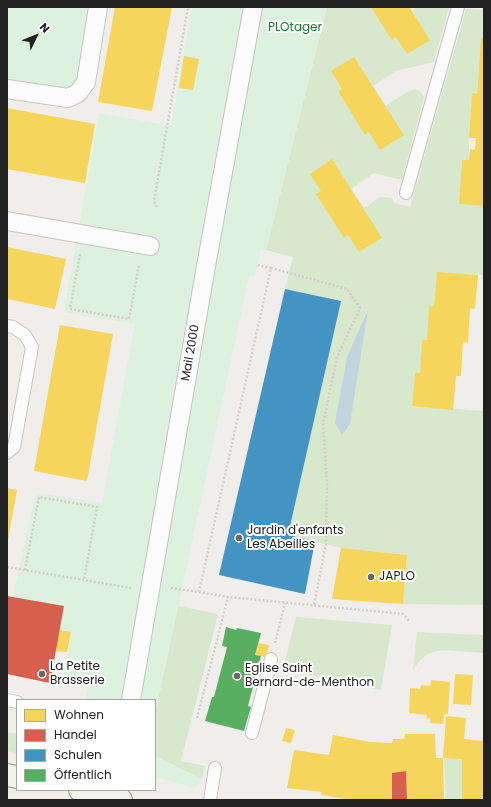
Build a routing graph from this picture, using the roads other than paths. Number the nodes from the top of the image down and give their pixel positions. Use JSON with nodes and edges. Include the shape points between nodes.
{"nodes":[{"id":1,"x":98,"y":7,"type":"edge"},
{"id":2,"x":253,"y":7,"type":"edge"},
{"id":3,"x":458,"y":7,"type":"edge"},
{"id":4,"x":7,"y":89,"type":"edge"},
{"id":5,"x":406,"y":193,"type":"dead end"},
{"id":6,"x":7,"y":221,"type":"edge"},
{"id":7,"x":146,"y":245,"type":"road end"},
{"id":8,"x":7,"y":326,"type":"edge"},
{"id":9,"x":7,"y":453,"type":"edge"},
{"id":10,"x":271,"y":659,"type":"road end"},
{"id":11,"x":132,"y":699,"type":"edge"},
{"id":12,"x":252,"y":733,"type":"dead end"},
{"id":13,"x":215,"y":768,"type":"dead end"},
{"id":14,"x":84,"y":791,"type":"edge"},
{"id":15,"x":121,"y":800,"type":"edge"},
{"id":16,"x":210,"y":800,"type":"edge"}],
"edges":[{"from":1,"to":4,"type":"street","via":[[86,82],[78,93],[68,98]]},
{"from":2,"to":11,"type":"street","name":"Mail 2000","via":[[213,224]]},
{"from":3,"to":5,"type":"lane"},
{"from":6,"to":7,"type":"street"},
{"from":8,"to":9,"type":"lane","via":[[25,335],[32,347],[14,447]]},
{"from":10,"to":12,"type":"lane"},
{"from":13,"to":16,"type":"lane"},
{"from":14,"to":15,"type":"main road"}]}
